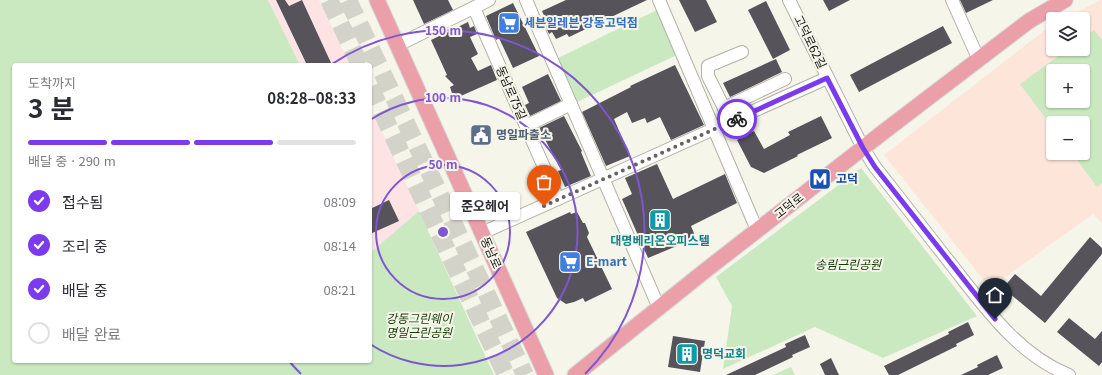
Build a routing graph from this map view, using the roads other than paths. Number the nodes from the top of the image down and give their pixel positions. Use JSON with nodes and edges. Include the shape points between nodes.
{"nodes":[{"id":1,"x":377,"y":0,"type":"edge"},
{"id":2,"x":489,"y":0,"type":"edge"},
{"id":3,"x":526,"y":0,"type":"edge"},
{"id":4,"x":659,"y":0,"type":"edge"},
{"id":5,"x":789,"y":0,"type":"edge"},
{"id":6,"x":952,"y":0,"type":"edge"},
{"id":7,"x":1065,"y":0,"type":"edge"},
{"id":8,"x":474,"y":8,"type":"junction"},
{"id":9,"x":398,"y":45,"type":"junction"},
{"id":10,"x":742,"y":52,"type":"dead end"},
{"id":11,"x":979,"y":60,"type":"junction"},
{"id":12,"x":827,"y":78,"type":"junction"},
{"id":13,"x":785,"y":79,"type":"dead end"},
{"id":14,"x":571,"y":104,"type":"junction"},
{"id":15,"x":724,"y":108,"type":"junction"},
{"id":16,"x":729,"y":122,"type":"junction"},
{"id":17,"x":526,"y":126,"type":"junction"},
{"id":18,"x":714,"y":129,"type":"junction"},
{"id":19,"x":863,"y":148,"type":"junction"},
{"id":20,"x":603,"y":179,"type":"junction"},
{"id":21,"x":558,"y":199,"type":"junction"},
{"id":22,"x":757,"y":230,"type":"junction"},
{"id":23,"x":482,"y":233,"type":"junction"},
{"id":24,"x":659,"y":308,"type":"junction"},
{"id":25,"x":546,"y":375,"type":"edge"},
{"id":26,"x":575,"y":375,"type":"edge"},
{"id":27,"x":1069,"y":375,"type":"edge"}],
"edges":[{"from":1,"to":9,"type":"main road","name":"동남로"},
{"from":2,"to":8,"type":"street"},
{"from":3,"to":14,"type":"street"},
{"from":4,"to":18,"type":"street"},
{"from":5,"to":12,"type":"street","name":"고덕로62길"},
{"from":6,"to":11,"type":"street"},
{"from":7,"to":11,"type":"main road","name":"고덕로","via":[[1029,21]]},
{"from":8,"to":9,"type":"street"},
{"from":8,"to":17,"type":"street","name":"동남로75길"},
{"from":9,"to":23,"type":"main road","name":"동남로"},
{"from":10,"to":15,"type":"street","via":[[708,66],[708,76]]},
{"from":11,"to":19,"type":"main road","name":"고덕로"},
{"from":12,"to":16,"type":"street"},
{"from":12,"to":19,"type":"street","name":"고덕로62길"},
{"from":13,"to":15,"type":"street"},
{"from":14,"to":17,"type":"street"},
{"from":14,"to":20,"type":"street"},
{"from":15,"to":16,"type":"street"},
{"from":16,"to":18,"type":"street"},
{"from":17,"to":21,"type":"street","name":"동남로75길"},
{"from":18,"to":20,"type":"street"},
{"from":18,"to":22,"type":"street"},
{"from":19,"to":22,"type":"main road","name":"고덕로"},
{"from":19,"to":27,"type":"street","name":"고덕로62길","via":[[875,167],[1004,330],[1030,353]]},
{"from":20,"to":21,"type":"street"},
{"from":20,"to":24,"type":"street"},
{"from":21,"to":23,"type":"street"},
{"from":22,"to":24,"type":"main road","name":"고덕로"},
{"from":23,"to":25,"type":"main road","name":"동남로"},
{"from":24,"to":26,"type":"main road","name":"고덕로"}]}
